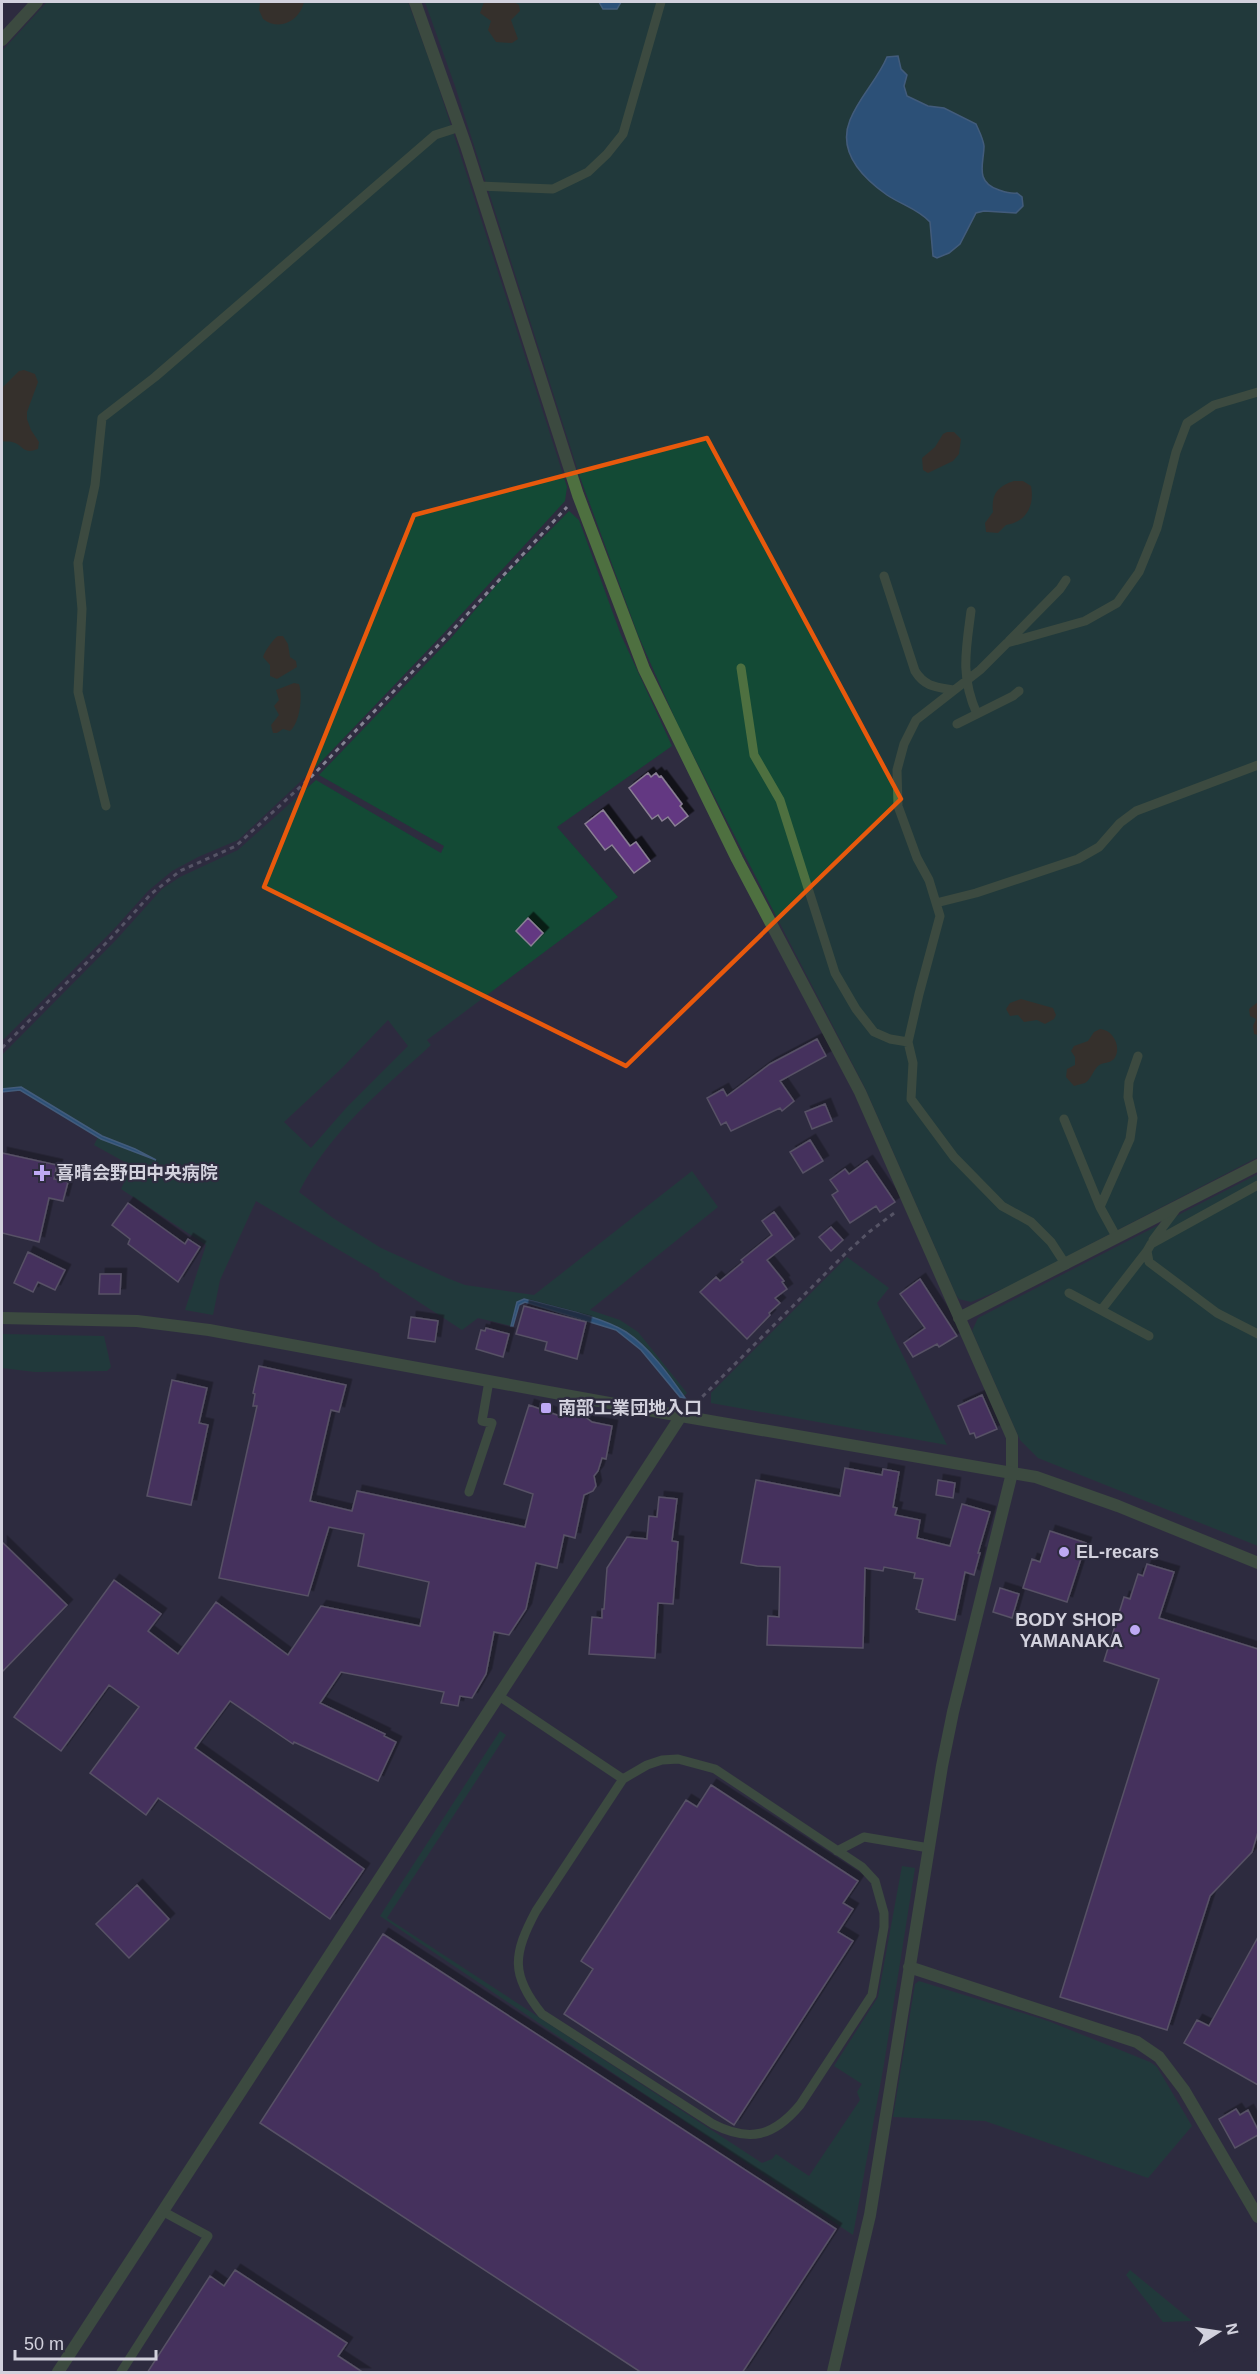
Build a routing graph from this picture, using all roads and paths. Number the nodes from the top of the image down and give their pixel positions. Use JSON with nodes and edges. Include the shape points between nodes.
{"nodes":[{"id":1,"x":37,"y":2,"type":"edge"},
{"id":2,"x":415,"y":2,"type":"edge"},
{"id":3,"x":661,"y":2,"type":"edge"},
{"id":4,"x":2,"y":40,"type":"edge"},
{"id":5,"x":460,"y":127,"type":"junction"},
{"id":6,"x":479,"y":186,"type":"junction"},
{"id":7,"x":1258,"y":392,"type":"edge"},
{"id":8,"x":578,"y":495,"type":"junction"},
{"id":9,"x":884,"y":576,"type":"dead end"},
{"id":10,"x":1065,"y":580,"type":"dead end"},
{"id":11,"x":971,"y":611,"type":"dead end"},
{"id":12,"x":1007,"y":643,"type":"junction"},
{"id":13,"x":741,"y":668,"type":"dead end"},
{"id":14,"x":966,"y":681,"type":"junction"},
{"id":15,"x":954,"y":690,"type":"junction"},
{"id":16,"x":1019,"y":691,"type":"dead end"},
{"id":17,"x":977,"y":714,"type":"junction"},
{"id":18,"x":957,"y":723,"type":"dead end"},
{"id":19,"x":1258,"y":765,"type":"edge"},
{"id":20,"x":106,"y":806,"type":"dead end"},
{"id":21,"x":936,"y":903,"type":"junction"},
{"id":22,"x":908,"y":1042,"type":"junction"},
{"id":23,"x":2,"y":1048,"type":"edge"},
{"id":24,"x":1138,"y":1056,"type":"dead end"},
{"id":25,"x":1064,"y":1119,"type":"dead end"},
{"id":26,"x":1258,"y":1165,"type":"edge"},
{"id":27,"x":1258,"y":1185,"type":"edge"},
{"id":28,"x":908,"y":1203,"type":"junction"},
{"id":29,"x":1179,"y":1206,"type":"junction"},
{"id":30,"x":1100,"y":1207,"type":"junction"},
{"id":31,"x":1117,"y":1238,"type":"junction"},
{"id":32,"x":1149,"y":1247,"type":"junction"},
{"id":33,"x":1066,"y":1265,"type":"junction"},
{"id":34,"x":1069,"y":1293,"type":"dead end"},
{"id":35,"x":1102,"y":1309,"type":"junction"},
{"id":36,"x":2,"y":1318,"type":"edge"},
{"id":37,"x":959,"y":1318,"type":"junction"},
{"id":38,"x":1258,"y":1334,"type":"edge"},
{"id":39,"x":1149,"y":1336,"type":"dead end"},
{"id":40,"x":489,"y":1381,"type":"junction"},
{"id":41,"x":681,"y":1416,"type":"junction"},
{"id":42,"x":1012,"y":1473,"type":"junction"},
{"id":43,"x":469,"y":1492,"type":"dead end"},
{"id":44,"x":1258,"y":1563,"type":"edge"},
{"id":45,"x":499,"y":1696,"type":"junction"},
{"id":46,"x":623,"y":1779,"type":"junction"},
{"id":47,"x":929,"y":1848,"type":"junction"},
{"id":48,"x":837,"y":1851,"type":"junction"},
{"id":49,"x":909,"y":1967,"type":"junction"},
{"id":50,"x":164,"y":2212,"type":"junction"},
{"id":51,"x":1258,"y":2217,"type":"edge"},
{"id":52,"x":58,"y":2373,"type":"edge"},
{"id":53,"x":121,"y":2373,"type":"edge"},
{"id":54,"x":833,"y":2373,"type":"edge"}],
"edges":[{"from":1,"to":4,"type":"street"},
{"from":2,"to":5,"type":"street"},
{"from":3,"to":6,"type":"lane","via":[[623,134],[607,154],[588,172],[553,189]]},
{"from":5,"to":6,"type":"street"},
{"from":5,"to":20,"type":"lane","via":[[435,135],[155,377],[102,418],[95,485],[78,563],[82,609],[78,692]]},
{"from":6,"to":8,"type":"street"},
{"from":7,"to":12,"type":"lane","via":[[1214,405],[1187,423],[1157,528],[1139,572],[1117,603],[1085,621]]},
{"from":8,"to":23,"type":"path","via":[[312,776],[236,846],[180,871],[151,894]]},
{"from":8,"to":28,"type":"street","via":[[644,669],[737,859],[860,1092]]},
{"from":9,"to":15,"type":"lane","via":[[915,671],[931,687]]},
{"from":10,"to":12,"type":"lane"},
{"from":11,"to":14,"type":"lane","via":[[964,664]]},
{"from":12,"to":14,"type":"lane"},
{"from":13,"to":22,"type":"lane","via":[[754,755],[780,801],[835,973],[874,1032]]},
{"from":14,"to":15,"type":"lane"},
{"from":14,"to":17,"type":"lane"},
{"from":15,"to":21,"type":"lane","via":[[916,720],[897,770],[898,806]]},
{"from":16,"to":17,"type":"lane"},
{"from":17,"to":18,"type":"lane"},
{"from":19,"to":21,"type":"lane","via":[[1136,811],[1120,822],[1099,847],[1078,860]]},
{"from":21,"to":22,"type":"lane","via":[[940,916]]},
{"from":22,"to":33,"type":"lane","via":[[913,1063],[910,1099],[954,1157],[1002,1206],[1031,1222]]},
{"from":24,"to":30,"type":"lane","via":[[1129,1082],[1133,1118],[1130,1139]]},
{"from":25,"to":30,"type":"lane"},
{"from":26,"to":29,"type":"street"},
{"from":27,"to":32,"type":"lane"},
{"from":28,"to":37,"type":"street"},
{"from":28,"to":41,"type":"path","via":[[844,1254]]},
{"from":29,"to":31,"type":"street"},
{"from":29,"to":32,"type":"lane"},
{"from":30,"to":31,"type":"lane"},
{"from":31,"to":33,"type":"street"},
{"from":32,"to":35,"type":"lane"},
{"from":32,"to":38,"type":"lane","via":[[1149,1262],[1217,1313]]},
{"from":33,"to":37,"type":"street"},
{"from":34,"to":35,"type":"lane"},
{"from":35,"to":39,"type":"lane"},
{"from":36,"to":40,"type":"street","via":[[153,1322]]},
{"from":37,"to":42,"type":"street","via":[[1012,1437]]},
{"from":40,"to":41,"type":"street"},
{"from":40,"to":43,"type":"lane","via":[[482,1421],[492,1423]]},
{"from":41,"to":42,"type":"street"},
{"from":41,"to":45,"type":"street"},
{"from":42,"to":44,"type":"street","via":[[1036,1477],[1118,1506]]},
{"from":42,"to":47,"type":"street","via":[[953,1712]]},
{"from":45,"to":46,"type":"lane"},
{"from":45,"to":50,"type":"street"},
{"from":46,"to":48,"type":"lane","via":[[662,1760],[678,1759],[715,1769]]},
{"from":46,"to":48,"type":"lane","via":[[524,1934],[519,1954],[525,1994],[542,2014],[732,2133],[764,2132],[791,2116],[872,1995],[884,1927],[882,1899],[875,1881],[862,1867]]},
{"from":47,"to":48,"type":"lane","via":[[864,1838]]},
{"from":47,"to":49,"type":"street"},
{"from":49,"to":51,"type":"street","via":[[1137,2042],[1160,2057],[1184,2090]]},
{"from":49,"to":54,"type":"street","via":[[870,2215]]},
{"from":50,"to":52,"type":"street"},
{"from":50,"to":53,"type":"lane","via":[[208,2236]]}]}
